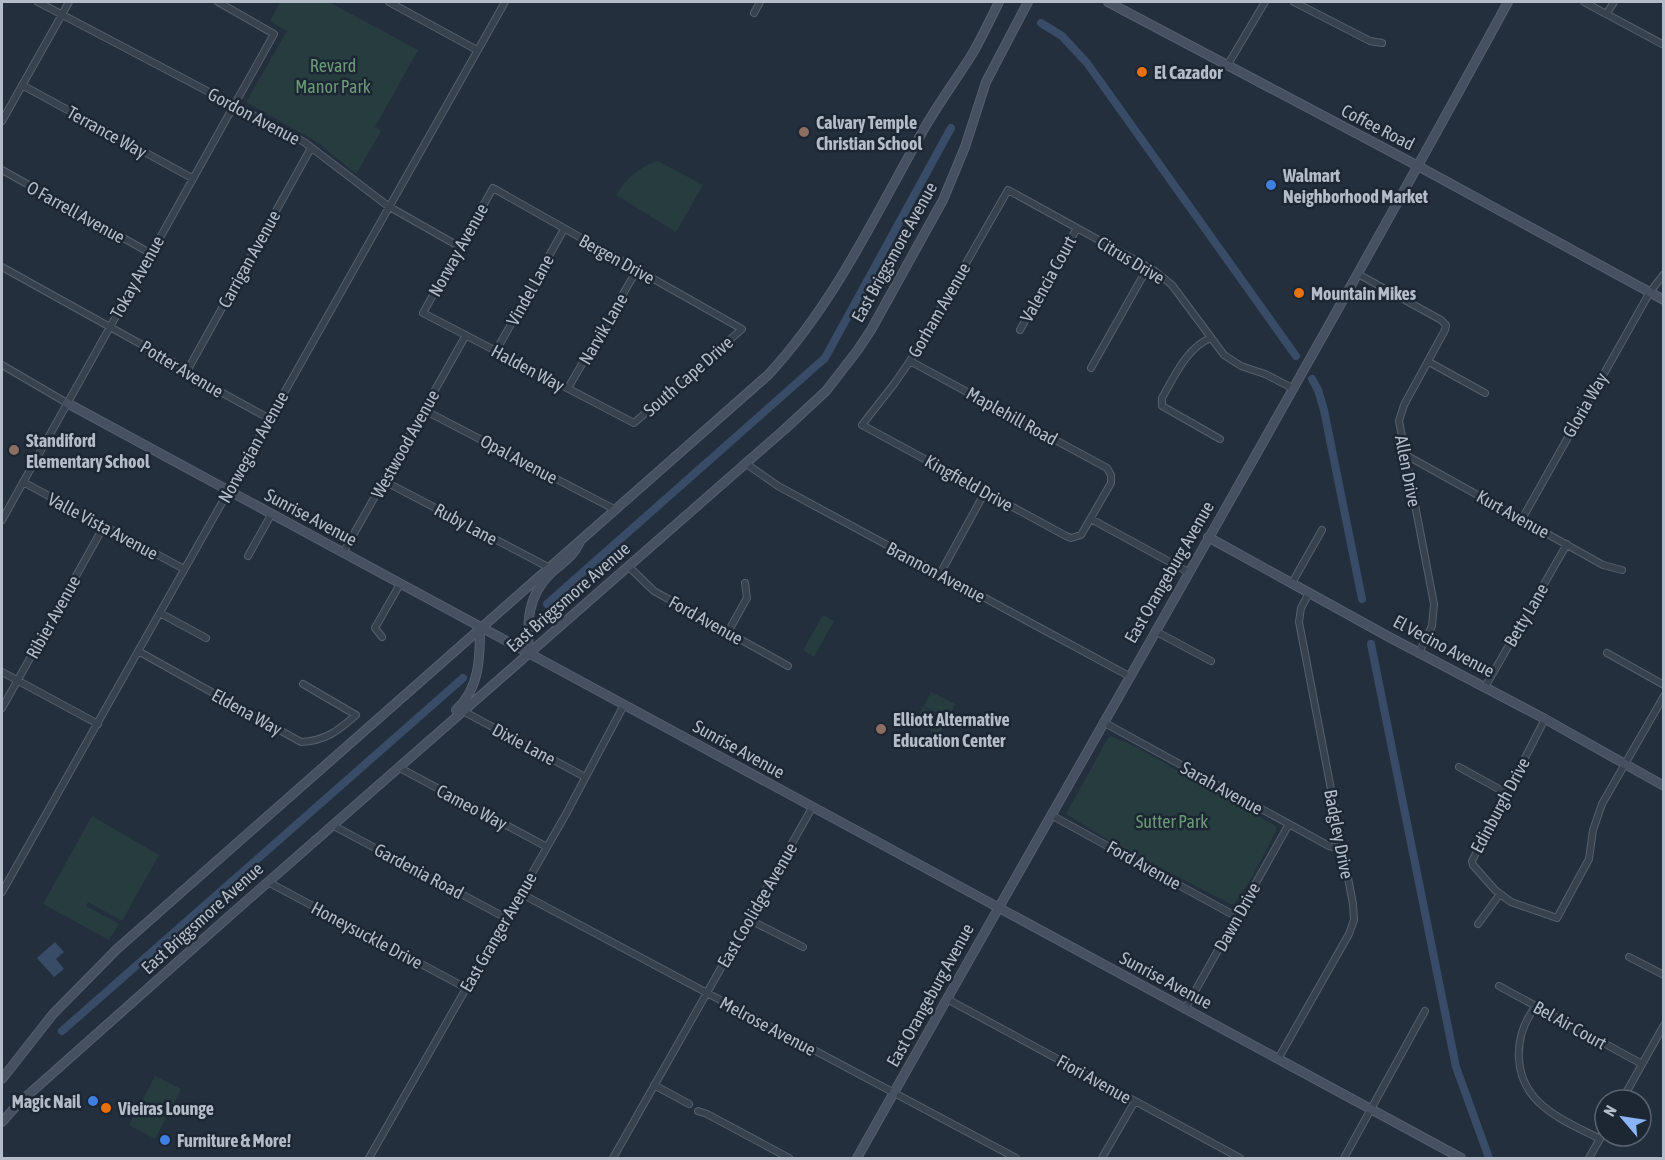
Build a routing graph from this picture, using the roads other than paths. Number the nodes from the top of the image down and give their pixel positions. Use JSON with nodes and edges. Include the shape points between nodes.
{"nodes":[{"id":1,"x":38,"y":2,"type":"edge"},
{"id":2,"x":69,"y":2,"type":"edge"},
{"id":3,"x":218,"y":2,"type":"edge"},
{"id":4,"x":389,"y":2,"type":"edge"},
{"id":5,"x":505,"y":2,"type":"edge"},
{"id":6,"x":760,"y":2,"type":"edge"},
{"id":7,"x":999,"y":2,"type":"edge"},
{"id":8,"x":1029,"y":2,"type":"edge"},
{"id":9,"x":1108,"y":2,"type":"edge"},
{"id":10,"x":1265,"y":2,"type":"edge"},
{"id":11,"x":1294,"y":2,"type":"edge"},
{"id":12,"x":1508,"y":2,"type":"edge"},
{"id":13,"x":1584,"y":2,"type":"edge"},
{"id":14,"x":1614,"y":2,"type":"edge"},
{"id":15,"x":63,"y":13,"type":"junction"},
{"id":16,"x":754,"y":13,"type":"dead end"},
{"id":17,"x":1607,"y":14,"type":"junction"},
{"id":18,"x":1382,"y":44,"type":"dead end"},
{"id":19,"x":1664,"y":45,"type":"edge"},
{"id":20,"x":477,"y":50,"type":"junction"},
{"id":21,"x":1227,"y":66,"type":"junction"},
{"id":22,"x":22,"y":85,"type":"junction"},
{"id":23,"x":234,"y":105,"type":"junction"},
{"id":24,"x":2,"y":121,"type":"edge"},
{"id":25,"x":311,"y":148,"type":"junction"},
{"id":26,"x":1419,"y":166,"type":"junction"},
{"id":27,"x":2,"y":170,"type":"edge"},
{"id":28,"x":192,"y":178,"type":"junction"},
{"id":29,"x":493,"y":188,"type":"joint"},
{"id":30,"x":1008,"y":190,"type":"joint"},
{"id":31,"x":388,"y":206,"type":"junction"},
{"id":32,"x":1077,"y":228,"type":"junction"},
{"id":33,"x":564,"y":229,"type":"junction"},
{"id":34,"x":460,"y":247,"type":"junction"},
{"id":35,"x":150,"y":253,"type":"junction"},
{"id":36,"x":2,"y":267,"type":"edge"},
{"id":37,"x":1148,"y":267,"type":"junction"},
{"id":38,"x":637,"y":270,"type":"junction"},
{"id":39,"x":1358,"y":274,"type":"junction"},
{"id":40,"x":1664,"y":274,"type":"edge"},
{"id":41,"x":1650,"y":292,"type":"junction"},
{"id":42,"x":1664,"y":300,"type":"edge"},
{"id":43,"x":423,"y":313,"type":"joint"},
{"id":44,"x":109,"y":327,"type":"junction"},
{"id":45,"x":742,"y":329,"type":"joint"},
{"id":46,"x":1020,"y":330,"type":"dead end"},
{"id":47,"x":465,"y":335,"type":"junction"},
{"id":48,"x":1211,"y":338,"type":"junction"},
{"id":49,"x":496,"y":351,"type":"junction"},
{"id":50,"x":910,"y":361,"type":"junction"},
{"id":51,"x":1429,"y":362,"type":"junction"},
{"id":52,"x":2,"y":365,"type":"edge"},
{"id":53,"x":1091,"y":368,"type":"dead end"},
{"id":54,"x":186,"y":371,"type":"junction"},
{"id":55,"x":568,"y":388,"type":"junction"},
{"id":56,"x":1294,"y":389,"type":"junction"},
{"id":57,"x":1485,"y":393,"type":"dead end"},
{"id":58,"x":67,"y":403,"type":"junction"},
{"id":59,"x":424,"y":410,"type":"junction"},
{"id":60,"x":268,"y":418,"type":"junction"},
{"id":61,"x":634,"y":423,"type":"joint"},
{"id":62,"x":862,"y":424,"type":"joint"},
{"id":63,"x":1220,"y":439,"type":"dead end"},
{"id":64,"x":1404,"y":454,"type":"junction"},
{"id":65,"x":745,"y":463,"type":"junction"},
{"id":66,"x":384,"y":481,"type":"junction"},
{"id":67,"x":23,"y":482,"type":"junction"},
{"id":68,"x":228,"y":491,"type":"junction"},
{"id":69,"x":985,"y":492,"type":"junction"},
{"id":70,"x":614,"y":509,"type":"junction"},
{"id":71,"x":271,"y":515,"type":"junction"},
{"id":72,"x":1091,"y":519,"type":"junction"},
{"id":73,"x":1522,"y":519,"type":"junction"},
{"id":74,"x":2,"y":520,"type":"edge"},
{"id":75,"x":104,"y":526,"type":"junction"},
{"id":76,"x":1322,"y":530,"type":"dead end"},
{"id":77,"x":583,"y":536,"type":"junction"},
{"id":78,"x":1208,"y":537,"type":"junction"},
{"id":79,"x":1567,"y":544,"type":"junction"},
{"id":80,"x":343,"y":553,"type":"junction"},
{"id":81,"x":248,"y":556,"type":"dead end"},
{"id":82,"x":628,"y":566,"type":"junction"},
{"id":83,"x":548,"y":567,"type":"junction"},
{"id":84,"x":184,"y":569,"type":"junction"},
{"id":85,"x":1623,"y":570,"type":"dead end"},
{"id":86,"x":1188,"y":572,"type":"junction"},
{"id":87,"x":940,"y":574,"type":"junction"},
{"id":88,"x":1292,"y":583,"type":"junction"},
{"id":89,"x":400,"y":584,"type":"junction"},
{"id":90,"x":745,"y":584,"type":"dead end"},
{"id":91,"x":1309,"y":593,"type":"junction"},
{"id":92,"x":160,"y":613,"type":"junction"},
{"id":93,"x":480,"y":627,"type":"junction"},
{"id":94,"x":1155,"y":631,"type":"junction"},
{"id":95,"x":728,"y":632,"type":"junction"},
{"id":96,"x":382,"y":637,"type":"dead end"},
{"id":97,"x":206,"y":638,"type":"dead end"},
{"id":98,"x":138,"y":651,"type":"junction"},
{"id":99,"x":529,"y":653,"type":"junction"},
{"id":100,"x":1419,"y":653,"type":"junction"},
{"id":101,"x":1607,"y":653,"type":"dead end"},
{"id":102,"x":1211,"y":660,"type":"dead end"},
{"id":103,"x":789,"y":666,"type":"dead end"},
{"id":104,"x":2,"y":672,"type":"edge"},
{"id":105,"x":1129,"y":676,"type":"junction"},
{"id":106,"x":17,"y":681,"type":"junction"},
{"id":107,"x":303,"y":684,"type":"dead end"},
{"id":108,"x":1664,"y":685,"type":"edge"},
{"id":109,"x":1485,"y":687,"type":"junction"},
{"id":110,"x":1664,"y":696,"type":"edge"},
{"id":111,"x":624,"y":705,"type":"junction"},
{"id":112,"x":2,"y":708,"type":"edge"},
{"id":113,"x":463,"y":711,"type":"junction"},
{"id":114,"x":1545,"y":719,"type":"junction"},
{"id":115,"x":1103,"y":722,"type":"junction"},
{"id":116,"x":98,"y":724,"type":"junction"},
{"id":117,"x":432,"y":738,"type":"junction"},
{"id":118,"x":1624,"y":765,"type":"junction"},
{"id":119,"x":398,"y":767,"type":"junction"},
{"id":120,"x":1459,"y":767,"type":"dead end"},
{"id":121,"x":585,"y":777,"type":"junction"},
{"id":122,"x":1664,"y":786,"type":"edge"},
{"id":123,"x":1506,"y":793,"type":"junction"},
{"id":124,"x":812,"y":808,"type":"junction"},
{"id":125,"x":1051,"y":814,"type":"junction"},
{"id":126,"x":1289,"y":824,"type":"junction"},
{"id":127,"x":332,"y":825,"type":"junction"},
{"id":128,"x":546,"y":847,"type":"junction"},
{"id":129,"x":1342,"y":849,"type":"junction"},
{"id":130,"x":268,"y":882,"type":"junction"},
{"id":131,"x":2,"y":892,"type":"edge"},
{"id":132,"x":520,"y":893,"type":"junction"},
{"id":133,"x":1500,"y":894,"type":"junction"},
{"id":134,"x":998,"y":908,"type":"junction"},
{"id":135,"x":1237,"y":917,"type":"junction"},
{"id":136,"x":506,"y":918,"type":"junction"},
{"id":137,"x":748,"y":919,"type":"junction"},
{"id":138,"x":1478,"y":924,"type":"dead end"},
{"id":139,"x":803,"y":947,"type":"dead end"},
{"id":140,"x":1629,"y":957,"type":"dead end"},
{"id":141,"x":1664,"y":975,"type":"edge"},
{"id":142,"x":1499,"y":986,"type":"dead end"},
{"id":143,"x":466,"y":988,"type":"junction"},
{"id":144,"x":707,"y":993,"type":"junction"},
{"id":145,"x":947,"y":999,"type":"junction"},
{"id":146,"x":1536,"y":1006,"type":"junction"},
{"id":147,"x":1185,"y":1009,"type":"junction"},
{"id":148,"x":1425,"y":1011,"type":"dead end"},
{"id":149,"x":1664,"y":1025,"type":"edge"},
{"id":150,"x":1278,"y":1059,"type":"junction"},
{"id":151,"x":1642,"y":1064,"type":"junction"},
{"id":152,"x":2,"y":1079,"type":"edge"},
{"id":153,"x":654,"y":1085,"type":"junction"},
{"id":154,"x":1629,"y":1088,"type":"edge"},
{"id":155,"x":894,"y":1092,"type":"junction"},
{"id":156,"x":1134,"y":1101,"type":"junction"},
{"id":157,"x":688,"y":1104,"type":"dead end"},
{"id":158,"x":1371,"y":1110,"type":"junction"},
{"id":159,"x":698,"y":1111,"type":"dead end"},
{"id":160,"x":2,"y":1122,"type":"edge"},
{"id":161,"x":1593,"y":1135,"type":"edge"},
{"id":162,"x":369,"y":1158,"type":"edge"},
{"id":163,"x":613,"y":1158,"type":"edge"},
{"id":164,"x":789,"y":1158,"type":"edge"},
{"id":165,"x":857,"y":1158,"type":"edge"},
{"id":166,"x":1016,"y":1158,"type":"edge"},
{"id":167,"x":1102,"y":1158,"type":"edge"},
{"id":168,"x":1240,"y":1158,"type":"edge"},
{"id":169,"x":1344,"y":1158,"type":"edge"},
{"id":170,"x":1461,"y":1158,"type":"edge"}],
"edges":[{"from":1,"to":15,"type":"street","name":"Gordon Avenue"},
{"from":2,"to":15,"type":"street"},
{"from":3,"to":23,"type":"street","name":"Tokay Avenue","via":[[274,34]]},
{"from":4,"to":20,"type":"street"},
{"from":5,"to":20,"type":"street","name":"Norwegian Avenue"},
{"from":6,"to":16,"type":"street"},
{"from":7,"to":70,"type":"main road","name":"East Briggsmore Avenue","via":[[975,49],[806,330],[768,375]]},
{"from":8,"to":65,"type":"main road","name":"East Briggsmore Avenue","via":[[986,82],[943,200],[871,330],[826,391]]},
{"from":9,"to":21,"type":"main road","name":"Coffee Road"},
{"from":10,"to":21,"type":"street"},
{"from":11,"to":18,"type":"street"},
{"from":12,"to":26,"type":"main road","name":"East Orangeburg Avenue"},
{"from":13,"to":17,"type":"street"},
{"from":14,"to":17,"type":"street"},
{"from":15,"to":22,"type":"street"},
{"from":15,"to":23,"type":"street","name":"Gordon Avenue"},
{"from":17,"to":19,"type":"street"},
{"from":20,"to":31,"type":"street","name":"Norwegian Avenue"},
{"from":21,"to":26,"type":"main road","name":"Coffee Road"},
{"from":22,"to":24,"type":"street"},
{"from":22,"to":28,"type":"street","name":"Terrance Way"},
{"from":23,"to":25,"type":"street","name":"Gordon Avenue"},
{"from":23,"to":28,"type":"street","name":"Tokay Avenue"},
{"from":25,"to":31,"type":"street","name":"Gordon Avenue"},
{"from":25,"to":54,"type":"street","name":"Carrigan Avenue"},
{"from":26,"to":39,"type":"main road","name":"East Orangeburg Avenue"},
{"from":26,"to":41,"type":"main road","name":"Coffee Road"},
{"from":27,"to":35,"type":"street","name":"O Farrell Avenue"},
{"from":28,"to":35,"type":"street","name":"Tokay Avenue"},
{"from":29,"to":33,"type":"street","name":"Bergen Drive"},
{"from":29,"to":34,"type":"street","name":"Norway Avenue"},
{"from":30,"to":32,"type":"street","name":"Citrus Drive"},
{"from":30,"to":50,"type":"street","name":"Gorham Avenue"},
{"from":31,"to":34,"type":"street","name":"Gordon Avenue"},
{"from":31,"to":60,"type":"street","name":"Norwegian Avenue"},
{"from":32,"to":37,"type":"street","name":"Citrus Drive"},
{"from":32,"to":46,"type":"street","name":"Valencia Court"},
{"from":33,"to":38,"type":"street","name":"Bergen Drive"},
{"from":33,"to":49,"type":"street","name":"Vindel Lane"},
{"from":34,"to":43,"type":"street","name":"Norway Avenue"},
{"from":35,"to":44,"type":"street","name":"Tokay Avenue"},
{"from":36,"to":44,"type":"street","name":"Potter Avenue"},
{"from":37,"to":48,"type":"street","name":"Citrus Drive","via":[[1172,285]]},
{"from":37,"to":53,"type":"street"},
{"from":38,"to":45,"type":"street","name":"Bergen Drive"},
{"from":38,"to":55,"type":"street","name":"Narvik Lane"},
{"from":39,"to":51,"type":"street","name":"Allen Drive","via":[[1446,325]]},
{"from":39,"to":56,"type":"main road","name":"East Orangeburg Avenue"},
{"from":40,"to":41,"type":"street","name":"Gloria Way"},
{"from":41,"to":42,"type":"main road","name":"Coffee Road"},
{"from":41,"to":73,"type":"street","name":"Gloria Way"},
{"from":43,"to":47,"type":"street","name":"Halden Way"},
{"from":44,"to":54,"type":"street","name":"Potter Avenue"},
{"from":44,"to":58,"type":"street","name":"Tokay Avenue"},
{"from":45,"to":61,"type":"street","name":"South Cape Drive"},
{"from":47,"to":49,"type":"street","name":"Halden Way"},
{"from":47,"to":59,"type":"street","name":"Westwood Avenue"},
{"from":48,"to":56,"type":"street","name":"Citrus Drive","via":[[1233,361]]},
{"from":48,"to":63,"type":"street","via":[[1193,349],[1162,398],[1162,406]]},
{"from":49,"to":55,"type":"street","name":"Halden Way"},
{"from":50,"to":62,"type":"street","name":"Gorham Avenue"},
{"from":50,"to":72,"type":"street","name":"Maplehill Road","via":[[1107,468],[1111,483]]},
{"from":51,"to":57,"type":"street"},
{"from":51,"to":64,"type":"street","name":"Allen Drive","via":[[1401,412],[1399,429]]},
{"from":52,"to":58,"type":"street","name":"Sunrise Avenue"},
{"from":54,"to":60,"type":"street","name":"Potter Avenue"},
{"from":55,"to":61,"type":"street","name":"Halden Way"},
{"from":56,"to":78,"type":"main road","name":"East Orangeburg Avenue"},
{"from":58,"to":67,"type":"street","name":"Tokay Avenue"},
{"from":58,"to":68,"type":"main road","name":"Sunrise Avenue"},
{"from":59,"to":66,"type":"street","name":"Westwood Avenue"},
{"from":59,"to":70,"type":"street","name":"Opal Avenue"},
{"from":60,"to":68,"type":"street","name":"Norwegian Avenue"},
{"from":62,"to":69,"type":"street","name":"Kingfield Drive"},
{"from":64,"to":73,"type":"street","name":"Kurt Avenue"},
{"from":64,"to":100,"type":"street","name":"Allen Drive","via":[[1434,604],[1432,626]]},
{"from":65,"to":82,"type":"main road","name":"East Briggsmore Avenue"},
{"from":65,"to":87,"type":"street","name":"Brannon Avenue","via":[[778,486]]},
{"from":66,"to":80,"type":"street","name":"Westwood Avenue"},
{"from":66,"to":83,"type":"street","name":"Ruby Lane"},
{"from":67,"to":74,"type":"street","name":"Tokay Avenue"},
{"from":67,"to":75,"type":"street","name":"Valle Vista Avenue"},
{"from":68,"to":71,"type":"main road","name":"Sunrise Avenue"},
{"from":68,"to":84,"type":"street","name":"Norwegian Avenue"},
{"from":69,"to":72,"type":"street","name":"Kingfield Drive","via":[[1066,536],[1077,538]]},
{"from":69,"to":87,"type":"street"},
{"from":70,"to":77,"type":"main road","name":"East Briggsmore Avenue"},
{"from":71,"to":80,"type":"main road","name":"Sunrise Avenue"},
{"from":71,"to":81,"type":"street"},
{"from":72,"to":86,"type":"street"},
{"from":73,"to":79,"type":"street","name":"Kurt Avenue"},
{"from":75,"to":84,"type":"street","name":"Valle Vista Avenue"},
{"from":75,"to":106,"type":"street","name":"Ribier Avenue"},
{"from":76,"to":88,"type":"street"},
{"from":77,"to":83,"type":"main road","name":"East Briggsmore Avenue"},
{"from":77,"to":99,"type":"main road","via":[[574,554],[538,590],[527,621]]},
{"from":78,"to":86,"type":"main road","name":"East Orangeburg Avenue"},
{"from":78,"to":88,"type":"main road","name":"El Vecino Avenue"},
{"from":79,"to":85,"type":"street","name":"Kurt Avenue","via":[[1603,565]]},
{"from":79,"to":109,"type":"street","name":"Betty Lane"},
{"from":80,"to":89,"type":"main road","name":"Sunrise Avenue"},
{"from":82,"to":95,"type":"street","name":"Ford Avenue","via":[[649,588]]},
{"from":82,"to":99,"type":"main road","name":"East Briggsmore Avenue"},
{"from":83,"to":93,"type":"main road","name":"East Briggsmore Avenue"},
{"from":84,"to":92,"type":"street","name":"Norwegian Avenue"},
{"from":86,"to":94,"type":"main road","name":"East Orangeburg Avenue"},
{"from":87,"to":105,"type":"street","name":"Brannon Avenue"},
{"from":88,"to":91,"type":"main road","name":"El Vecino Avenue"},
{"from":89,"to":93,"type":"main road","name":"Sunrise Avenue"},
{"from":89,"to":96,"type":"street","via":[[375,628]]},
{"from":90,"to":95,"type":"street","via":[[747,598]]},
{"from":91,"to":100,"type":"main road","name":"El Vecino Avenue"},
{"from":91,"to":129,"type":"street","name":"Badgley Drive","via":[[1299,622]]},
{"from":92,"to":97,"type":"street"},
{"from":92,"to":98,"type":"street","name":"Norwegian Avenue"},
{"from":93,"to":99,"type":"main road","name":"Sunrise Avenue"},
{"from":93,"to":117,"type":"main road","via":[[478,672],[461,706]]},
{"from":93,"to":152,"type":"main road","name":"East Briggsmore Avenue","via":[[96,970],[53,1014]]},
{"from":94,"to":102,"type":"street"},
{"from":94,"to":105,"type":"main road","name":"East Orangeburg Avenue"},
{"from":95,"to":103,"type":"street","name":"Ford Avenue"},
{"from":98,"to":107,"type":"street","name":"Eldena Way","via":[[301,742],[325,738],[356,715]]},
{"from":98,"to":116,"type":"street","name":"Norwegian Avenue"},
{"from":99,"to":111,"type":"main road","name":"Sunrise Avenue"},
{"from":99,"to":113,"type":"main road","name":"East Briggsmore Avenue"},
{"from":100,"to":109,"type":"main road","name":"El Vecino Avenue"},
{"from":101,"to":108,"type":"street"},
{"from":104,"to":106,"type":"street"},
{"from":105,"to":115,"type":"main road","name":"East Orangeburg Avenue"},
{"from":106,"to":112,"type":"street","name":"Ribier Avenue"},
{"from":106,"to":116,"type":"street"},
{"from":109,"to":114,"type":"main road","name":"El Vecino Avenue"},
{"from":110,"to":118,"type":"street"},
{"from":111,"to":121,"type":"street","name":"East Granger Avenue"},
{"from":111,"to":124,"type":"main road","name":"Sunrise Avenue"},
{"from":113,"to":117,"type":"main road","name":"East Briggsmore Avenue"},
{"from":113,"to":121,"type":"street","name":"Dixie Lane"},
{"from":114,"to":118,"type":"main road","name":"El Vecino Avenue"},
{"from":114,"to":123,"type":"street","name":"Edinburgh Drive"},
{"from":115,"to":125,"type":"main road","name":"East Orangeburg Avenue"},
{"from":115,"to":126,"type":"street","name":"Sarah Avenue"},
{"from":116,"to":131,"type":"street","name":"Norwegian Avenue"},
{"from":117,"to":119,"type":"main road","name":"East Briggsmore Avenue"},
{"from":118,"to":122,"type":"main road","name":"El Vecino Avenue"},
{"from":118,"to":133,"type":"street","name":"Edinburgh Drive","via":[[1596,817],[1588,859],[1557,918],[1517,905]]},
{"from":119,"to":127,"type":"main road","name":"East Briggsmore Avenue"},
{"from":119,"to":128,"type":"street","name":"Cameo Way"},
{"from":120,"to":123,"type":"street"},
{"from":121,"to":128,"type":"street","name":"East Granger Avenue"},
{"from":123,"to":133,"type":"street","name":"Edinburgh Drive","via":[[1472,861]]},
{"from":124,"to":134,"type":"main road","name":"Sunrise Avenue"},
{"from":124,"to":137,"type":"street","name":"East Coolidge Avenue"},
{"from":125,"to":134,"type":"main road","name":"East Orangeburg Avenue"},
{"from":125,"to":135,"type":"street","name":"Ford Avenue"},
{"from":126,"to":129,"type":"street","name":"Sarah Avenue"},
{"from":126,"to":135,"type":"street","name":"Dawn Drive"},
{"from":127,"to":130,"type":"main road","name":"East Briggsmore Avenue"},
{"from":127,"to":136,"type":"street","name":"Gardenia Road"},
{"from":128,"to":132,"type":"street","name":"East Granger Avenue"},
{"from":129,"to":150,"type":"street","name":"Badgley Drive","via":[[1353,904],[1352,927]]},
{"from":130,"to":143,"type":"street","name":"Honeysuckle Drive"},
{"from":130,"to":160,"type":"main road","name":"East Briggsmore Avenue"},
{"from":132,"to":136,"type":"street","name":"East Granger Avenue"},
{"from":132,"to":144,"type":"street","name":"Melrose Avenue"},
{"from":133,"to":138,"type":"street"},
{"from":134,"to":145,"type":"main road","name":"East Orangeburg Avenue"},
{"from":134,"to":147,"type":"main road","name":"Sunrise Avenue"},
{"from":135,"to":147,"type":"street","name":"Dawn Drive"},
{"from":136,"to":143,"type":"street","name":"East Granger Avenue"},
{"from":137,"to":139,"type":"street"},
{"from":137,"to":144,"type":"street","name":"East Coolidge Avenue"},
{"from":140,"to":141,"type":"street"},
{"from":142,"to":146,"type":"street","name":"Bel Air Court"},
{"from":143,"to":162,"type":"street","name":"East Granger Avenue"},
{"from":144,"to":153,"type":"street","name":"East Coolidge Avenue"},
{"from":144,"to":155,"type":"street","name":"Melrose Avenue"},
{"from":145,"to":155,"type":"main road","name":"East Orangeburg Avenue"},
{"from":145,"to":156,"type":"street","name":"Fiori Avenue"},
{"from":146,"to":151,"type":"street","name":"Bel Air Court"},
{"from":146,"to":161,"type":"street","via":[[1525,1021],[1518,1046],[1523,1078],[1544,1107]]},
{"from":147,"to":150,"type":"main road","name":"Sunrise Avenue"},
{"from":148,"to":158,"type":"street"},
{"from":149,"to":151,"type":"street"},
{"from":150,"to":158,"type":"main road","name":"Sunrise Avenue"},
{"from":151,"to":154,"type":"street"},
{"from":153,"to":157,"type":"street"},
{"from":153,"to":163,"type":"street","name":"East Coolidge Avenue"},
{"from":155,"to":165,"type":"main road","name":"East Orangeburg Avenue"},
{"from":155,"to":166,"type":"street","name":"Melrose Avenue"},
{"from":156,"to":167,"type":"street"},
{"from":156,"to":168,"type":"street","name":"Fiori Avenue"},
{"from":158,"to":169,"type":"street"},
{"from":158,"to":170,"type":"main road","name":"Sunrise Avenue"},
{"from":159,"to":164,"type":"street"}]}
